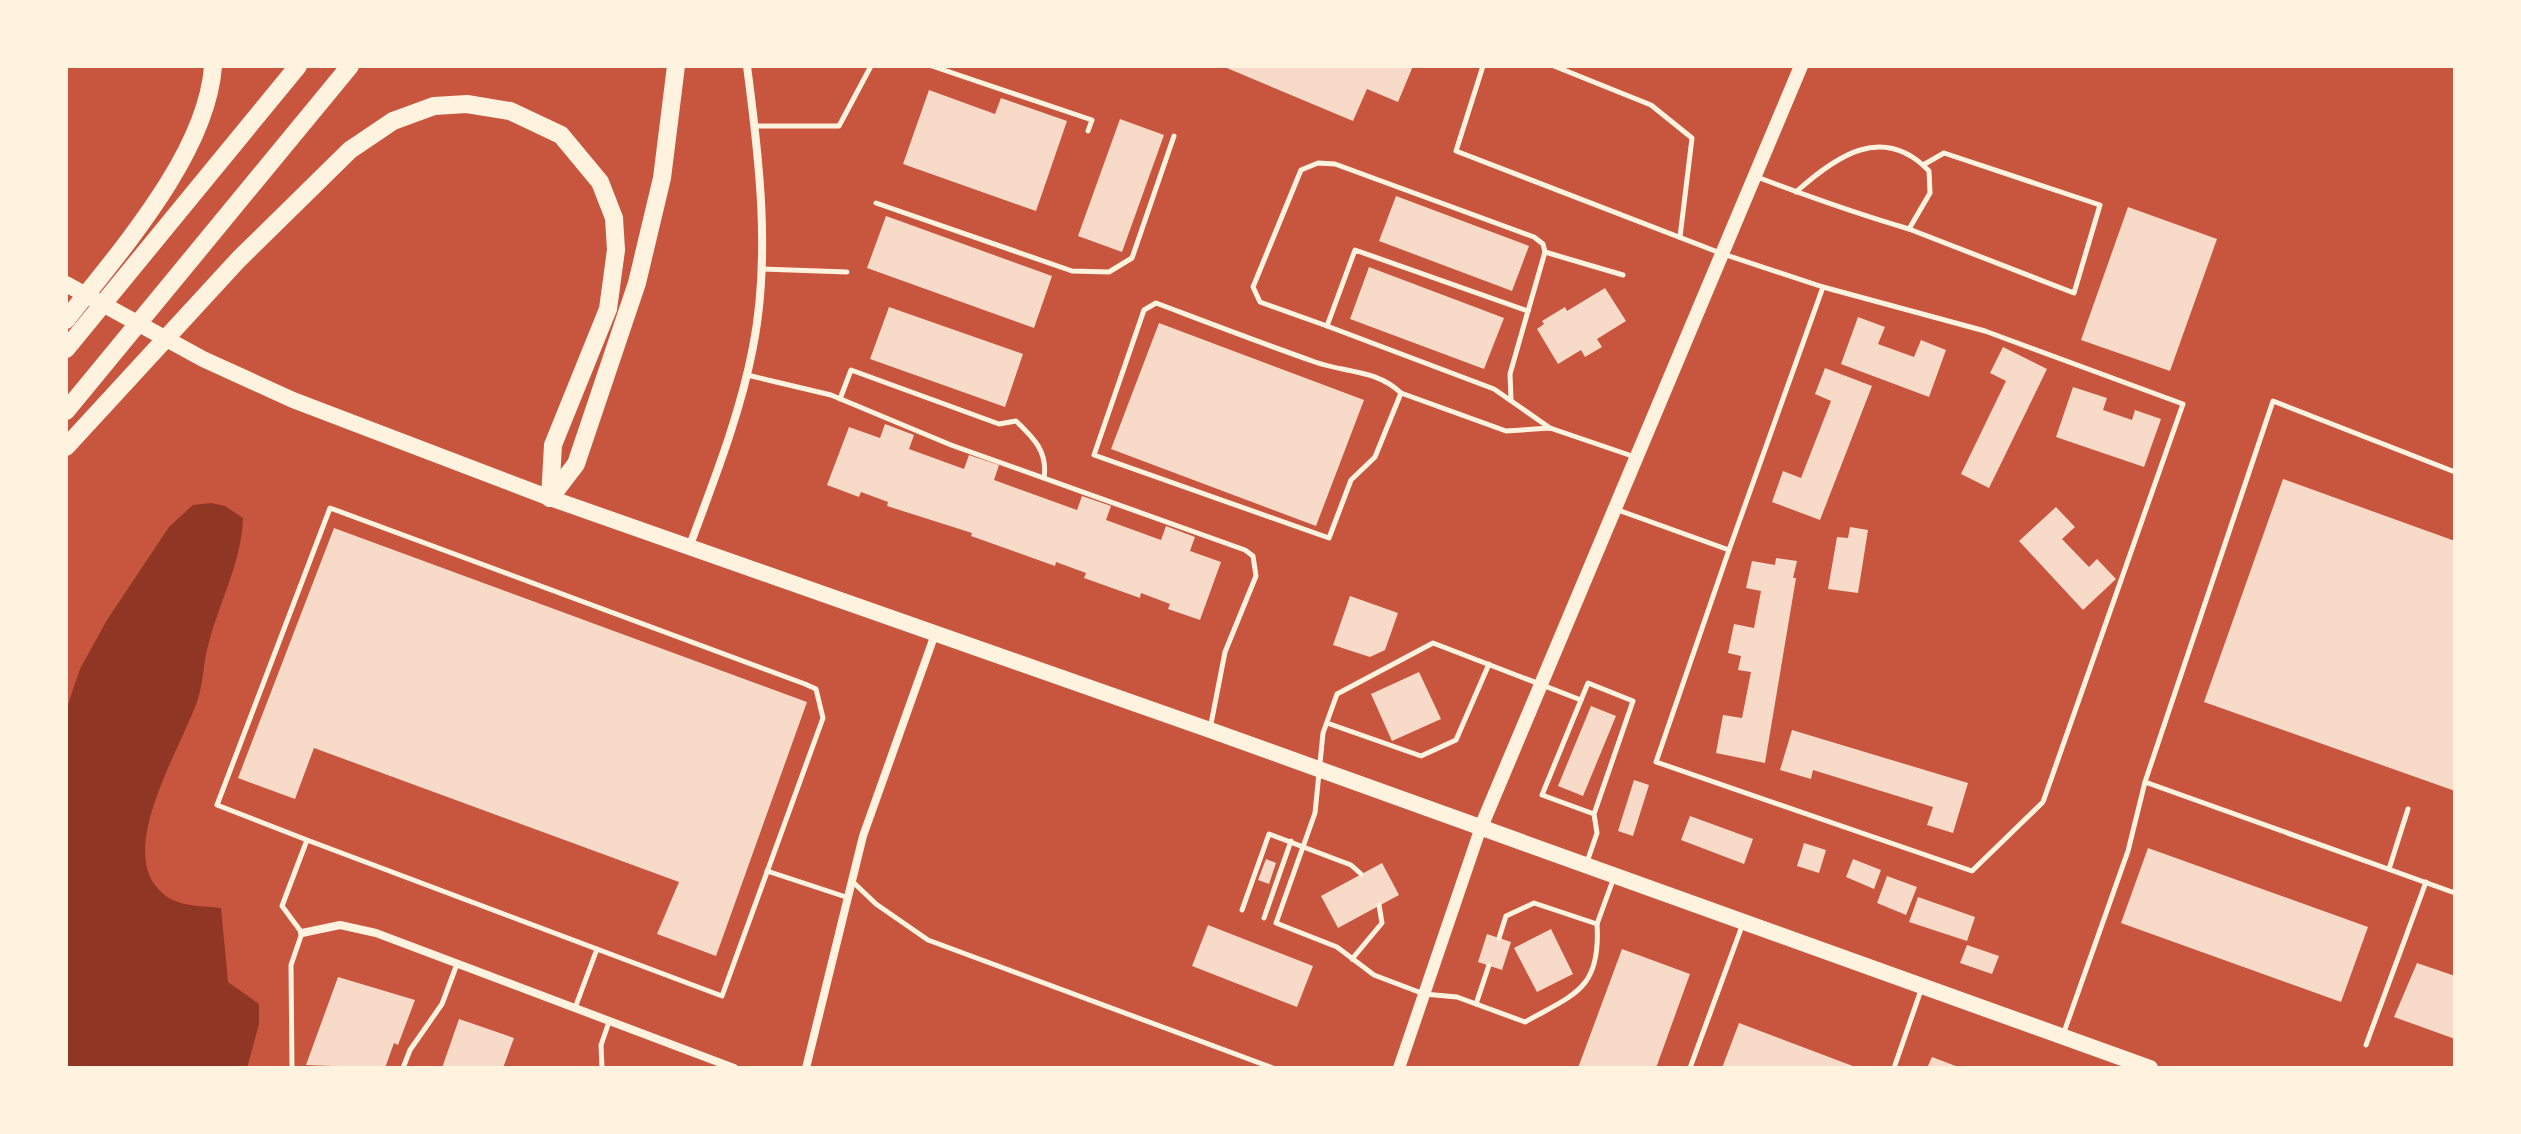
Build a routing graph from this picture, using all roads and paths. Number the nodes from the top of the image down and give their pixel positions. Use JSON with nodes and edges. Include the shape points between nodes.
{"nodes":[{"id":1,"x":213,"y":66,"type":"edge"},
{"id":2,"x":298,"y":66,"type":"edge"},
{"id":3,"x":350,"y":66,"type":"edge"},
{"id":4,"x":676,"y":66,"type":"edge"},
{"id":5,"x":747,"y":66,"type":"edge"},
{"id":6,"x":871,"y":66,"type":"edge"},
{"id":7,"x":932,"y":66,"type":"edge"},
{"id":8,"x":1483,"y":66,"type":"edge"},
{"id":9,"x":1554,"y":66,"type":"edge"},
{"id":10,"x":1801,"y":66,"type":"edge"},
{"id":11,"x":755,"y":126,"type":"junction"},
{"id":12,"x":1088,"y":131,"type":"dead end"},
{"id":13,"x":1174,"y":136,"type":"dead end"},
{"id":14,"x":1923,"y":165,"type":"junction"},
{"id":15,"x":1756,"y":177,"type":"junction"},
{"id":16,"x":1796,"y":192,"type":"junction"},
{"id":17,"x":876,"y":203,"type":"dead end"},
{"id":18,"x":1909,"y":229,"type":"junction"},
{"id":19,"x":1680,"y":237,"type":"junction"},
{"id":20,"x":1545,"y":252,"type":"junction"},
{"id":21,"x":1723,"y":254,"type":"junction"},
{"id":22,"x":761,"y":269,"type":"junction"},
{"id":23,"x":847,"y":272,"type":"dead end"},
{"id":24,"x":1623,"y":275,"type":"dead end"},
{"id":25,"x":66,"y":284,"type":"edge"},
{"id":26,"x":1823,"y":287,"type":"junction"},
{"id":27,"x":1528,"y":311,"type":"junction"},
{"id":28,"x":66,"y":320,"type":"edge"},
{"id":29,"x":1327,"y":326,"type":"junction"},
{"id":30,"x":66,"y":349,"type":"edge"},
{"id":31,"x":747,"y":375,"type":"junction"},
{"id":32,"x":1401,"y":393,"type":"junction"},
{"id":33,"x":840,"y":399,"type":"junction"},
{"id":34,"x":1511,"y":399,"type":"junction"},
{"id":35,"x":66,"y":411,"type":"edge"},
{"id":36,"x":1550,"y":428,"type":"junction"},
{"id":37,"x":66,"y":447,"type":"edge"},
{"id":38,"x":1636,"y":457,"type":"junction"},
{"id":39,"x":2455,"y":472,"type":"edge"},
{"id":40,"x":1044,"y":478,"type":"junction"},
{"id":41,"x":550,"y":498,"type":"junction"},
{"id":42,"x":1614,"y":508,"type":"junction"},
{"id":43,"x":690,"y":545,"type":"junction"},
{"id":44,"x":1729,"y":550,"type":"junction"},
{"id":45,"x":935,"y":633,"type":"junction"},
{"id":46,"x":1489,"y":664,"type":"junction"},
{"id":47,"x":1540,"y":684,"type":"junction"},
{"id":48,"x":1581,"y":700,"type":"junction"},
{"id":49,"x":1327,"y":723,"type":"junction"},
{"id":50,"x":1210,"y":730,"type":"junction"},
{"id":51,"x":1319,"y":769,"type":"junction"},
{"id":52,"x":2145,"y":782,"type":"junction"},
{"id":53,"x":2408,"y":809,"type":"dead end"},
{"id":54,"x":1594,"y":814,"type":"junction"},
{"id":55,"x":1481,"y":827,"type":"junction"},
{"id":56,"x":307,"y":840,"type":"junction"},
{"id":57,"x":1291,"y":841,"type":"junction"},
{"id":58,"x":1303,"y":846,"type":"junction"},
{"id":59,"x":1586,"y":866,"type":"junction"},
{"id":60,"x":2389,"y":869,"type":"junction"},
{"id":61,"x":767,"y":871,"type":"junction"},
{"id":62,"x":1361,"y":874,"type":"dead end"},
{"id":63,"x":1614,"y":875,"type":"junction"},
{"id":64,"x":851,"y":880,"type":"junction"},
{"id":65,"x":2426,"y":882,"type":"junction"},
{"id":66,"x":2455,"y":893,"type":"edge"},
{"id":67,"x":846,"y":897,"type":"junction"},
{"id":68,"x":1379,"y":905,"type":"dead end"},
{"id":69,"x":1242,"y":910,"type":"dead end"},
{"id":70,"x":1264,"y":918,"type":"dead end"},
{"id":71,"x":1743,"y":922,"type":"junction"},
{"id":72,"x":1597,"y":924,"type":"junction"},
{"id":73,"x":302,"y":933,"type":"junction"},
{"id":74,"x":1499,"y":938,"type":"dead end"},
{"id":75,"x":597,"y":949,"type":"junction"},
{"id":76,"x":1352,"y":959,"type":"junction"},
{"id":77,"x":457,"y":963,"type":"junction"},
{"id":78,"x":1489,"y":965,"type":"dead end"},
{"id":79,"x":1923,"y":986,"type":"junction"},
{"id":80,"x":1424,"y":994,"type":"junction"},
{"id":81,"x":1476,"y":1004,"type":"junction"},
{"id":82,"x":575,"y":1008,"type":"junction"},
{"id":83,"x":610,"y":1021,"type":"junction"},
{"id":84,"x":2062,"y":1037,"type":"junction"},
{"id":85,"x":2366,"y":1045,"type":"dead end"},
{"id":86,"x":1894,"y":1067,"type":"edge"},
{"id":87,"x":292,"y":1068,"type":"edge"},
{"id":88,"x":403,"y":1068,"type":"edge"},
{"id":89,"x":602,"y":1068,"type":"edge"},
{"id":90,"x":734,"y":1068,"type":"edge"},
{"id":91,"x":806,"y":1068,"type":"edge"},
{"id":92,"x":1273,"y":1068,"type":"edge"},
{"id":93,"x":1399,"y":1068,"type":"edge"},
{"id":94,"x":1690,"y":1068,"type":"edge"},
{"id":95,"x":2150,"y":1068,"type":"edge"}],
"edges":[{"from":1,"to":28,"type":"highway","via":[[204,114],[184,157]]},
{"from":2,"to":30,"type":"highway"},
{"from":3,"to":35,"type":"highway"},
{"from":4,"to":41,"type":"highway","via":[[662,178],[637,283],[576,464]]},
{"from":5,"to":11,"type":"street"},
{"from":6,"to":11,"type":"lane","via":[[839,126]]},
{"from":7,"to":12,"type":"lane","via":[[1092,120]]},
{"from":8,"to":19,"type":"lane","via":[[1456,151]]},
{"from":9,"to":19,"type":"lane","via":[[1651,105],[1692,138]]},
{"from":10,"to":15,"type":"main road"},
{"from":11,"to":22,"type":"street"},
{"from":13,"to":17,"type":"lane","via":[[1132,258],[1109,272],[1072,271]]},
{"from":14,"to":16,"type":"lane","via":[[1894,148],[1860,149],[1829,162]]},
{"from":14,"to":18,"type":"lane","via":[[1929,171],[1930,193]]},
{"from":14,"to":18,"type":"lane","via":[[1944,153],[2100,205],[2074,293]]},
{"from":15,"to":16,"type":"lane"},
{"from":15,"to":21,"type":"main road"},
{"from":16,"to":18,"type":"lane"},
{"from":19,"to":21,"type":"lane"},
{"from":20,"to":24,"type":"lane"},
{"from":20,"to":27,"type":"lane"},
{"from":20,"to":29,"type":"lane","via":[[1534,237],[1335,164],[1318,163],[1301,170],[1253,287],[1260,302]]},
{"from":21,"to":26,"type":"lane"},
{"from":21,"to":38,"type":"main road"},
{"from":22,"to":23,"type":"lane"},
{"from":22,"to":31,"type":"street"},
{"from":25,"to":41,"type":"main road","via":[[203,359],[293,400]]},
{"from":26,"to":44,"type":"lane"},
{"from":26,"to":44,"type":"lane","via":[[1985,331],[2183,404],[2043,802],[1972,871],[1656,762]]},
{"from":27,"to":29,"type":"lane","via":[[1355,250]]},
{"from":27,"to":34,"type":"lane","via":[[1510,374]]},
{"from":29,"to":34,"type":"lane"},
{"from":31,"to":33,"type":"lane"},
{"from":31,"to":43,"type":"street"},
{"from":32,"to":32,"type":"lane","via":[[1359,370],[1320,364],[1156,303],[1144,310],[1094,455],[1329,538],[1351,480],[1375,457]]},
{"from":32,"to":36,"type":"lane","via":[[1506,431]]},
{"from":33,"to":40,"type":"lane"},
{"from":33,"to":40,"type":"lane","via":[[851,370],[999,424],[1016,421],[1036,440],[1046,462]]},
{"from":34,"to":36,"type":"lane"},
{"from":36,"to":38,"type":"lane"},
{"from":37,"to":41,"type":"highway","via":[[239,259],[350,150],[404,116],[434,106],[467,104],[510,111],[561,135],[600,182],[614,218],[616,250],[608,309],[553,445]]},
{"from":38,"to":42,"type":"main road"},
{"from":39,"to":52,"type":"lane","via":[[2273,401]]},
{"from":40,"to":50,"type":"lane","via":[[1253,556],[1256,576],[1225,652]]},
{"from":41,"to":43,"type":"main road"},
{"from":42,"to":44,"type":"lane"},
{"from":42,"to":47,"type":"main road"},
{"from":43,"to":45,"type":"main road"},
{"from":45,"to":50,"type":"main road"},
{"from":45,"to":64,"type":"street"},
{"from":46,"to":47,"type":"lane"},
{"from":46,"to":49,"type":"lane","via":[[1433,643],[1337,694]]},
{"from":46,"to":49,"type":"lane","via":[[1456,740],[1421,756]]},
{"from":47,"to":48,"type":"lane"},
{"from":47,"to":55,"type":"main road"},
{"from":48,"to":54,"type":"lane","via":[[1542,795]]},
{"from":48,"to":54,"type":"lane","via":[[1588,683],[1633,701]]},
{"from":49,"to":51,"type":"lane"},
{"from":50,"to":51,"type":"main road"},
{"from":51,"to":55,"type":"main road"},
{"from":51,"to":58,"type":"lane","via":[[1315,813]]},
{"from":52,"to":60,"type":"lane"},
{"from":52,"to":84,"type":"lane","via":[[2128,851]]},
{"from":53,"to":60,"type":"lane"},
{"from":54,"to":59,"type":"lane","via":[[1597,833]]},
{"from":55,"to":59,"type":"main road"},
{"from":55,"to":80,"type":"street"},
{"from":56,"to":61,"type":"lane","via":[[217,805],[330,508],[816,689],[823,718]]},
{"from":56,"to":73,"type":"lane","via":[[282,906]]},
{"from":56,"to":75,"type":"lane"},
{"from":57,"to":58,"type":"lane"},
{"from":57,"to":69,"type":"lane","via":[[1269,834]]},
{"from":57,"to":70,"type":"lane"},
{"from":58,"to":62,"type":"lane"},
{"from":58,"to":76,"type":"lane","via":[[1276,923],[1337,947]]},
{"from":59,"to":63,"type":"main road"},
{"from":60,"to":65,"type":"lane"},
{"from":61,"to":67,"type":"lane"},
{"from":61,"to":75,"type":"lane","via":[[722,996]]},
{"from":63,"to":71,"type":"main road"},
{"from":63,"to":72,"type":"lane"},
{"from":64,"to":67,"type":"street"},
{"from":64,"to":92,"type":"lane","via":[[928,940]]},
{"from":65,"to":66,"type":"lane"},
{"from":65,"to":85,"type":"lane"},
{"from":67,"to":91,"type":"street"},
{"from":68,"to":76,"type":"lane","via":[[1382,923]]},
{"from":71,"to":79,"type":"main road"},
{"from":71,"to":94,"type":"lane"},
{"from":72,"to":74,"type":"lane","via":[[1534,903],[1506,916]]},
{"from":72,"to":81,"type":"lane","via":[[1599,951],[1584,988],[1525,1022]]},
{"from":73,"to":77,"type":"street","via":[[351,926]]},
{"from":73,"to":87,"type":"lane","via":[[291,965]]},
{"from":75,"to":82,"type":"lane"},
{"from":76,"to":80,"type":"lane","via":[[1374,975]]},
{"from":77,"to":82,"type":"street"},
{"from":77,"to":88,"type":"lane","via":[[442,1004]]},
{"from":78,"to":81,"type":"lane"},
{"from":79,"to":84,"type":"main road"},
{"from":79,"to":86,"type":"lane"},
{"from":80,"to":81,"type":"lane"},
{"from":80,"to":93,"type":"street"},
{"from":82,"to":83,"type":"street"},
{"from":83,"to":89,"type":"lane","via":[[601,1045]]},
{"from":83,"to":90,"type":"street"},
{"from":84,"to":95,"type":"main road"}]}
